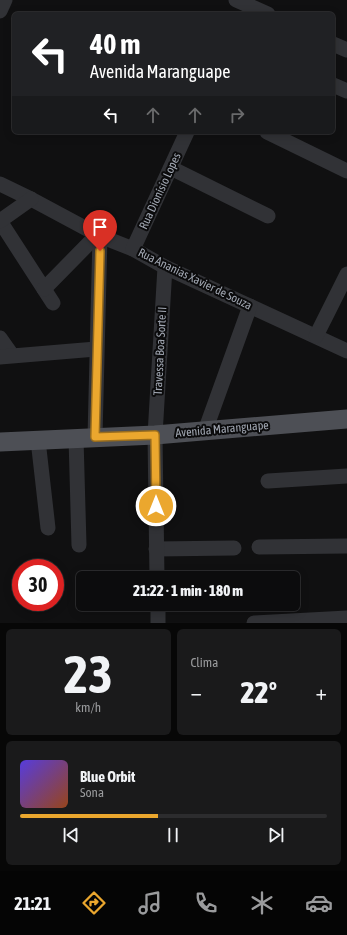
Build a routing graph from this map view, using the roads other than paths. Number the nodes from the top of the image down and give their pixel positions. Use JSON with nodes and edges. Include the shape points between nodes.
{"nodes":[{"id":1,"x":5,"y":0,"type":"edge"},
{"id":2,"x":240,"y":4,"type":"edge"},
{"id":3,"x":0,"y":11,"type":"edge"},
{"id":4,"x":262,"y":12,"type":"edge"},
{"id":5,"x":335,"y":45,"type":"edge"},
{"id":6,"x":347,"y":50,"type":"edge"},
{"id":7,"x":335,"y":86,"type":"edge"},
{"id":8,"x":347,"y":92,"type":"edge"},
{"id":9,"x":186,"y":134,"type":"edge"},
{"id":10,"x":271,"y":134,"type":"edge"},
{"id":11,"x":171,"y":168,"type":"junction"},
{"id":12,"x":347,"y":170,"type":"edge"},
{"id":13,"x":0,"y":184,"type":"edge"},
{"id":14,"x":31,"y":199,"type":"junction"},
{"id":15,"x":268,"y":216,"type":"dead end"},
{"id":16,"x":0,"y":221,"type":"edge"},
{"id":17,"x":98,"y":235,"type":"junction"},
{"id":18,"x":133,"y":250,"type":"junction"},
{"id":19,"x":165,"y":267,"type":"junction"},
{"id":20,"x":347,"y":274,"type":"edge"},
{"id":21,"x":44,"y":289,"type":"junction"},
{"id":22,"x":53,"y":303,"type":"dead end"},
{"id":23,"x":250,"y":306,"type":"junction"},
{"id":24,"x":316,"y":336,"type":"junction"},
{"id":25,"x":0,"y":338,"type":"edge"},
{"id":26,"x":96,"y":349,"type":"junction"},
{"id":27,"x":347,"y":351,"type":"edge"},
{"id":28,"x":6,"y":356,"type":"edge"},
{"id":29,"x":347,"y":419,"type":"edge"},
{"id":30,"x":205,"y":431,"type":"junction"},
{"id":31,"x":155,"y":435,"type":"junction"},
{"id":32,"x":95,"y":437,"type":"junction"},
{"id":33,"x":76,"y":438,"type":"junction"},
{"id":34,"x":38,"y":440,"type":"junction"},
{"id":35,"x":0,"y":442,"type":"edge"},
{"id":36,"x":347,"y":476,"type":"edge"},
{"id":37,"x":268,"y":481,"type":"dead end"},
{"id":38,"x":48,"y":528,"type":"dead end"},
{"id":39,"x":79,"y":545,"type":"dead end"},
{"id":40,"x":347,"y":546,"type":"edge"},
{"id":41,"x":259,"y":547,"type":"dead end"},
{"id":42,"x":234,"y":548,"type":"dead end"},
{"id":43,"x":156,"y":549,"type":"junction"},
{"id":44,"x":157,"y":571,"type":"edge"},
{"id":45,"x":158,"y":611,"type":"edge"},
{"id":46,"x":347,"y":618,"type":"edge"},
{"id":47,"x":158,"y":623,"type":"edge"},
{"id":48,"x":254,"y":623,"type":"edge"}],
"edges":[{"from":1,"to":3,"type":"street"},
{"from":2,"to":4,"type":"street"},
{"from":5,"to":6,"type":"street"},
{"from":7,"to":8,"type":"street"},
{"from":9,"to":11,"type":"street","name":"Rua Dionísio Lopes"},
{"from":10,"to":12,"type":"street"},
{"from":11,"to":15,"type":"street"},
{"from":11,"to":18,"type":"street","name":"Rua Dionísio Lopes"},
{"from":13,"to":14,"type":"street","name":"Rua Ananias Xavier de Souza"},
{"from":14,"to":16,"type":"street"},
{"from":14,"to":17,"type":"street","name":"Rua Ananias Xavier de Souza"},
{"from":16,"to":21,"type":"street"},
{"from":17,"to":18,"type":"street","name":"Rua Ananias Xavier de Souza"},
{"from":17,"to":21,"type":"street"},
{"from":17,"to":26,"type":"street"},
{"from":18,"to":19,"type":"street","name":"Rua Ananias Xavier de Souza"},
{"from":19,"to":23,"type":"street","name":"Rua Ananias Xavier de Souza"},
{"from":19,"to":31,"type":"street","name":"Travessa Boa Sorte II"},
{"from":20,"to":24,"type":"street"},
{"from":21,"to":22,"type":"street"},
{"from":23,"to":24,"type":"street","name":"Rua Ananias Xavier de Souza"},
{"from":23,"to":30,"type":"street"},
{"from":24,"to":27,"type":"street","name":"Rua Ananias Xavier de Souza"},
{"from":25,"to":28,"type":"street"},
{"from":26,"to":28,"type":"street"},
{"from":26,"to":32,"type":"street"},
{"from":29,"to":30,"type":"main road","name":"Avenida Maranguape"},
{"from":30,"to":31,"type":"main road","name":"Avenida Maranguape"},
{"from":31,"to":32,"type":"main road","name":"Avenida Maranguape"},
{"from":31,"to":43,"type":"street","name":"Travessa Boa Sorte II"},
{"from":32,"to":33,"type":"main road","name":"Avenida Maranguape"},
{"from":33,"to":34,"type":"main road","name":"Avenida Maranguape"},
{"from":33,"to":39,"type":"street"},
{"from":34,"to":35,"type":"main road","name":"Avenida Maranguape"},
{"from":34,"to":38,"type":"street"},
{"from":36,"to":37,"type":"street"},
{"from":40,"to":41,"type":"street"},
{"from":42,"to":43,"type":"street"},
{"from":43,"to":44,"type":"street","name":"Travessa Boa Sorte II"},
{"from":45,"to":47,"type":"street"},
{"from":46,"to":48,"type":"street"}]}
